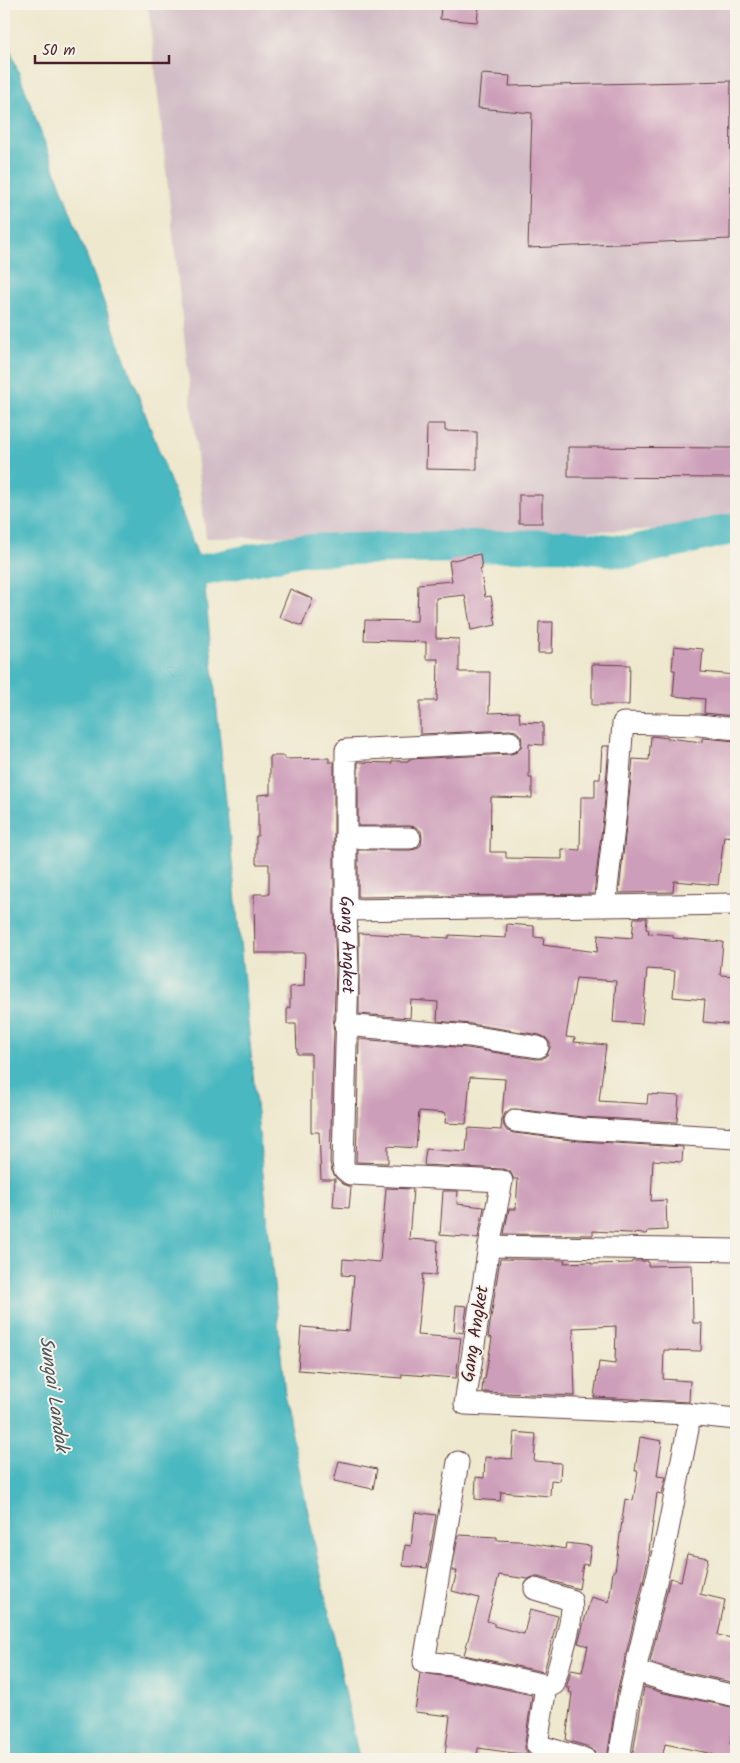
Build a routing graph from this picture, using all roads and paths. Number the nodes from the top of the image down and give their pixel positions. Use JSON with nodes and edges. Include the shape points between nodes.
{"nodes":[{"id":1,"x":736,"y":729,"type":"edge"},
{"id":2,"x":510,"y":742,"type":"dead end"},
{"id":3,"x":346,"y":838,"type":"junction"},
{"id":4,"x":410,"y":838,"type":"dead end"},
{"id":5,"x":736,"y":904,"type":"edge"},
{"id":6,"x":605,"y":905,"type":"junction"},
{"id":7,"x":346,"y":910,"type":"junction"},
{"id":8,"x":345,"y":1025,"type":"junction"},
{"id":9,"x":538,"y":1047,"type":"dead end"},
{"id":10,"x":515,"y":1121,"type":"dead end"},
{"id":11,"x":736,"y":1138,"type":"edge"},
{"id":12,"x":489,"y":1246,"type":"junction"},
{"id":13,"x":736,"y":1250,"type":"edge"},
{"id":14,"x":688,"y":1414,"type":"junction"},
{"id":15,"x":736,"y":1419,"type":"edge"},
{"id":16,"x":458,"y":1462,"type":"dead end"},
{"id":17,"x":535,"y":1589,"type":"dead end"},
{"id":18,"x":636,"y":1672,"type":"junction"},
{"id":19,"x":546,"y":1686,"type":"junction"},
{"id":20,"x":736,"y":1696,"type":"edge"},
{"id":21,"x":585,"y":1759,"type":"edge"},
{"id":22,"x":619,"y":1759,"type":"edge"}],
"edges":[{"from":1,"to":6,"type":"street","via":[[623,723]]},
{"from":2,"to":3,"type":"street","name":"Gang Angket","via":[[346,750]]},
{"from":3,"to":4,"type":"street"},
{"from":3,"to":7,"type":"street","name":"Gang Angket"},
{"from":5,"to":6,"type":"street"},
{"from":6,"to":7,"type":"street"},
{"from":7,"to":8,"type":"street","name":"Gang Angket","via":[[348,970]]},
{"from":8,"to":9,"type":"street","via":[[469,1036]]},
{"from":8,"to":12,"type":"street","name":"Gang Angket","via":[[344,1169],[350,1174],[502,1181]]},
{"from":10,"to":11,"type":"street","via":[[581,1129]]},
{"from":12,"to":13,"type":"street"},
{"from":12,"to":14,"type":"street","name":"Gang Angket","via":[[465,1404]]},
{"from":14,"to":15,"type":"street"},
{"from":14,"to":18,"type":"street","via":[[688,1429],[667,1536]]},
{"from":16,"to":19,"type":"street","via":[[424,1662],[453,1665]]},
{"from":17,"to":19,"type":"street","via":[[559,1595],[572,1604],[554,1684]]},
{"from":18,"to":20,"type":"street"},
{"from":18,"to":22,"type":"street"},
{"from":19,"to":21,"type":"street","via":[[538,1746]]}]}
